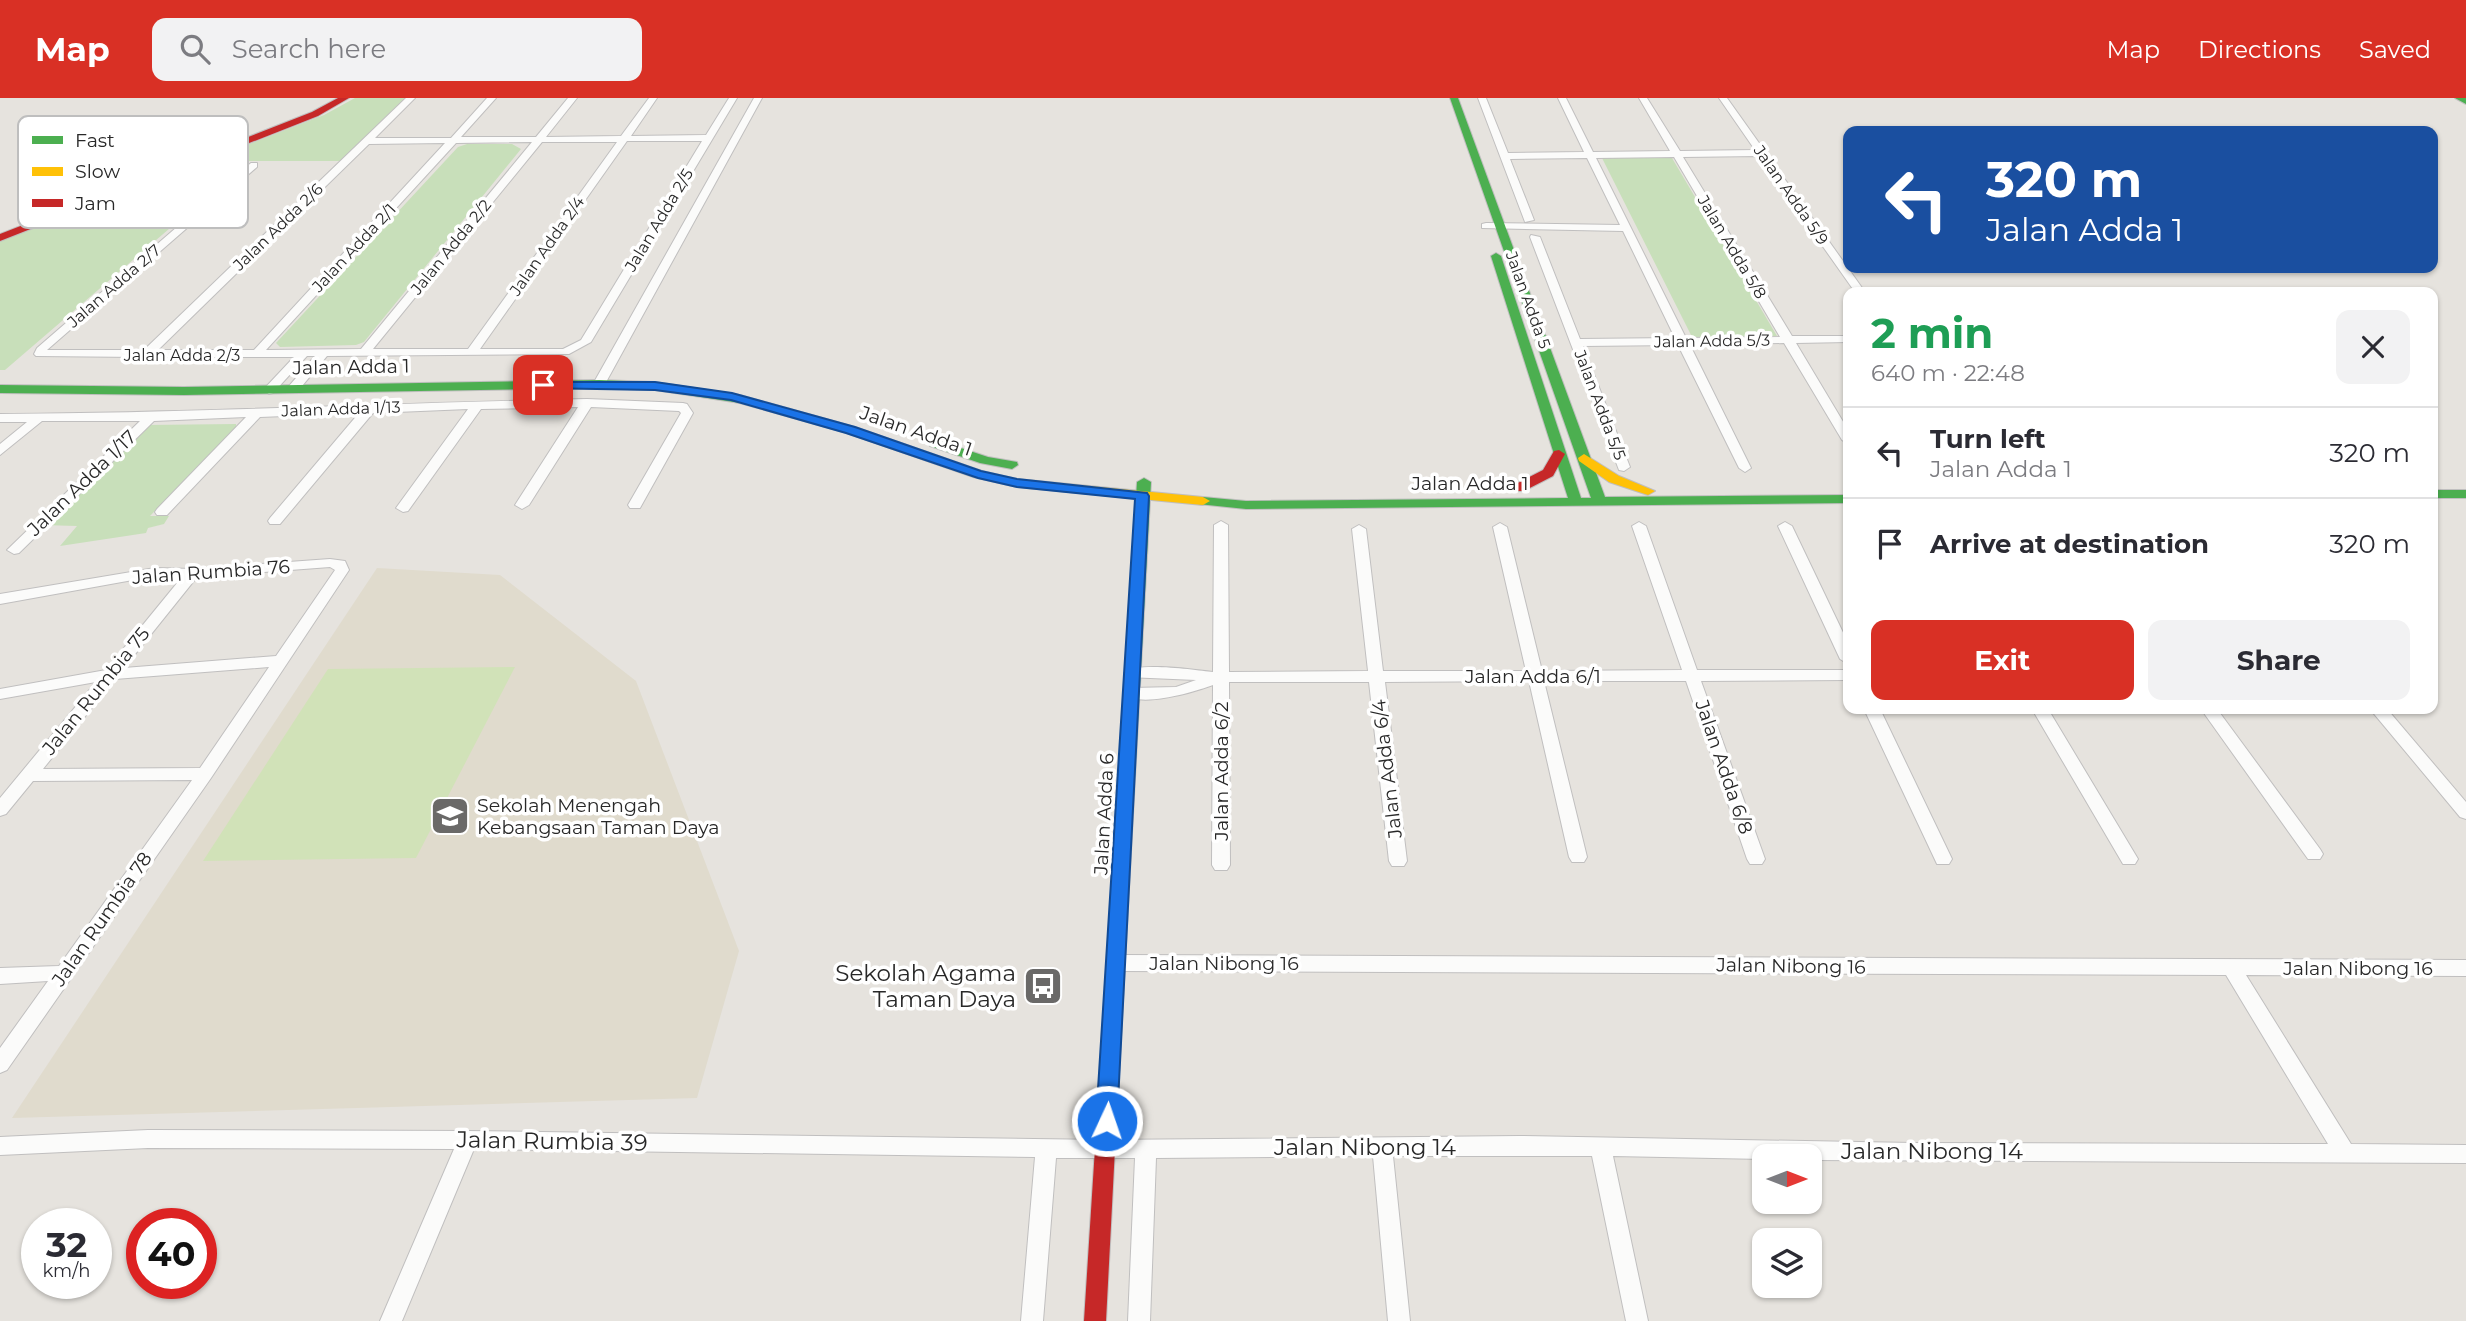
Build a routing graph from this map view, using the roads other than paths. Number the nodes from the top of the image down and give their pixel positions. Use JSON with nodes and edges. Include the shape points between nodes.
{"nodes":[{"id":1,"x":331,"y":98,"type":"edge"},
{"id":2,"x":345,"y":98,"type":"edge"},
{"id":3,"x":411,"y":98,"type":"edge"},
{"id":4,"x":492,"y":98,"type":"edge"},
{"id":5,"x":573,"y":98,"type":"edge"},
{"id":6,"x":653,"y":98,"type":"edge"},
{"id":7,"x":733,"y":98,"type":"edge"},
{"id":8,"x":758,"y":98,"type":"edge"},
{"id":9,"x":1441,"y":98,"type":"edge"},
{"id":10,"x":1454,"y":98,"type":"edge"},
{"id":11,"x":1482,"y":98,"type":"edge"},
{"id":12,"x":1562,"y":98,"type":"edge"},
{"id":13,"x":1643,"y":98,"type":"edge"},
{"id":14,"x":1723,"y":98,"type":"edge"},
{"id":15,"x":2459,"y":98,"type":"edge"},
{"id":16,"x":2466,"y":101,"type":"edge"},
{"id":17,"x":264,"y":131,"type":"junction"},
{"id":18,"x":248,"y":137,"type":"edge"},
{"id":19,"x":248,"y":137,"type":"edge"},
{"id":20,"x":709,"y":138,"type":"junction"},
{"id":21,"x":623,"y":139,"type":"junction"},
{"id":22,"x":538,"y":140,"type":"junction"},
{"id":23,"x":367,"y":141,"type":"junction"},
{"id":24,"x":452,"y":141,"type":"junction"},
{"id":25,"x":1762,"y":153,"type":"junction"},
{"id":26,"x":1676,"y":154,"type":"junction"},
{"id":27,"x":1590,"y":155,"type":"junction"},
{"id":28,"x":1504,"y":156,"type":"junction"},
{"id":29,"x":254,"y":165,"type":"dead end"},
{"id":30,"x":248,"y":170,"type":"edge"},
{"id":31,"x":1529,"y":220,"type":"dead end"},
{"id":32,"x":18,"y":223,"type":"edge"},
{"id":33,"x":25,"y":228,"type":"edge"},
{"id":34,"x":182,"y":228,"type":"edge"},
{"id":35,"x":1626,"y":228,"type":"junction"},
{"id":36,"x":1495,"y":229,"type":"junction"},
{"id":37,"x":0,"y":230,"type":"edge"},
{"id":38,"x":1535,"y":237,"type":"dead end"},
{"id":39,"x":0,"y":238,"type":"edge"},
{"id":40,"x":1843,"y":268,"type":"edge"},
{"id":41,"x":1788,"y":340,"type":"junction"},
{"id":42,"x":1843,"y":340,"type":"edge"},
{"id":43,"x":1682,"y":341,"type":"junction"},
{"id":44,"x":1576,"y":343,"type":"junction"},
{"id":45,"x":471,"y":353,"type":"junction"},
{"id":46,"x":40,"y":354,"type":"joint"},
{"id":47,"x":303,"y":354,"type":"junction"},
{"id":48,"x":323,"y":354,"type":"junction"},
{"id":49,"x":363,"y":354,"type":"junction"},
{"id":50,"x":255,"y":355,"type":"junction"},
{"id":51,"x":145,"y":356,"type":"junction"},
{"id":52,"x":0,"y":378,"type":"edge"},
{"id":53,"x":602,"y":378,"type":"junction"},
{"id":54,"x":297,"y":384,"type":"junction"},
{"id":55,"x":274,"y":385,"type":"junction"},
{"id":56,"x":0,"y":389,"type":"edge"},
{"id":57,"x":587,"y":403,"type":"junction"},
{"id":58,"x":478,"y":405,"type":"junction"},
{"id":59,"x":371,"y":407,"type":"junction"},
{"id":60,"x":258,"y":412,"type":"junction"},
{"id":61,"x":151,"y":417,"type":"junction"},
{"id":62,"x":0,"y":418,"type":"edge"},
{"id":63,"x":39,"y":418,"type":"junction"},
{"id":64,"x":1843,"y":432,"type":"edge"},
{"id":65,"x":0,"y":451,"type":"edge"},
{"id":66,"x":1559,"y":454,"type":"junction"},
{"id":67,"x":1584,"y":458,"type":"junction"},
{"id":68,"x":1624,"y":467,"type":"dead end"},
{"id":69,"x":1745,"y":468,"type":"dead end"},
{"id":70,"x":1519,"y":488,"type":"junction"},
{"id":71,"x":1143,"y":489,"type":"junction"},
{"id":72,"x":1648,"y":491,"type":"junction"},
{"id":73,"x":2438,"y":494,"type":"edge"},
{"id":74,"x":2466,"y":494,"type":"edge"},
{"id":75,"x":1574,"y":496,"type":"junction"},
{"id":76,"x":1598,"y":496,"type":"junction"},
{"id":77,"x":1738,"y":499,"type":"junction"},
{"id":78,"x":1843,"y":499,"type":"edge"},
{"id":79,"x":522,"y":505,"type":"dead end"},
{"id":80,"x":635,"y":505,"type":"dead end"},
{"id":81,"x":403,"y":508,"type":"dead end"},
{"id":82,"x":162,"y":512,"type":"dead end"},
{"id":83,"x":275,"y":521,"type":"dead end"},
{"id":84,"x":1221,"y":525,"type":"dead end"},
{"id":85,"x":1639,"y":526,"type":"dead end"},
{"id":86,"x":1785,"y":526,"type":"dead end"},
{"id":87,"x":1500,"y":527,"type":"dead end"},
{"id":88,"x":1359,"y":529,"type":"dead end"},
{"id":89,"x":14,"y":550,"type":"dead end"},
{"id":90,"x":340,"y":564,"type":"joint"},
{"id":91,"x":193,"y":573,"type":"junction"},
{"id":92,"x":0,"y":600,"type":"edge"},
{"id":93,"x":1843,"y":648,"type":"edge"},
{"id":94,"x":282,"y":661,"type":"junction"},
{"id":95,"x":1132,"y":673,"type":"junction"},
{"id":96,"x":111,"y":674,"type":"junction"},
{"id":97,"x":1843,"y":675,"type":"edge"},
{"id":98,"x":1535,"y":676,"type":"junction"},
{"id":99,"x":1692,"y":676,"type":"junction"},
{"id":100,"x":1377,"y":677,"type":"junction"},
{"id":101,"x":1220,"y":678,"type":"junction"},
{"id":102,"x":1131,"y":693,"type":"junction"},
{"id":103,"x":0,"y":694,"type":"edge"},
{"id":104,"x":1874,"y":714,"type":"edge"},
{"id":105,"x":2043,"y":714,"type":"edge"},
{"id":106,"x":2212,"y":714,"type":"edge"},
{"id":107,"x":2382,"y":714,"type":"edge"},
{"id":108,"x":205,"y":774,"type":"junction"},
{"id":109,"x":28,"y":775,"type":"junction"},
{"id":110,"x":0,"y":810,"type":"edge"},
{"id":111,"x":2466,"y":813,"type":"edge"},
{"id":112,"x":2314,"y":854,"type":"dead end"},
{"id":113,"x":1578,"y":857,"type":"dead end"},
{"id":114,"x":1756,"y":859,"type":"dead end"},
{"id":115,"x":1943,"y":859,"type":"dead end"},
{"id":116,"x":2129,"y":859,"type":"dead end"},
{"id":117,"x":1398,"y":861,"type":"dead end"},
{"id":118,"x":1221,"y":865,"type":"dead end"},
{"id":119,"x":1116,"y":963,"type":"junction"},
{"id":120,"x":2232,"y":968,"type":"junction"},
{"id":121,"x":2466,"y":968,"type":"edge"},
{"id":122,"x":63,"y":973,"type":"junction"},
{"id":123,"x":0,"y":976,"type":"edge"},
{"id":124,"x":0,"y":1064,"type":"edge"},
{"id":125,"x":468,"y":1140,"type":"junction"},
{"id":126,"x":0,"y":1146,"type":"edge"},
{"id":127,"x":1382,"y":1146,"type":"junction"},
{"id":128,"x":1601,"y":1146,"type":"junction"},
{"id":129,"x":1046,"y":1147,"type":"junction"},
{"id":130,"x":1146,"y":1148,"type":"junction"},
{"id":131,"x":1105,"y":1149,"type":"junction"},
{"id":132,"x":2344,"y":1152,"type":"junction"},
{"id":133,"x":2466,"y":1154,"type":"edge"},
{"id":134,"x":391,"y":1321,"type":"edge"},
{"id":135,"x":1032,"y":1321,"type":"edge"},
{"id":136,"x":1095,"y":1321,"type":"edge"},
{"id":137,"x":1139,"y":1321,"type":"edge"},
{"id":138,"x":1399,"y":1321,"type":"edge"},
{"id":139,"x":1637,"y":1321,"type":"edge"}],
"edges":[{"from":1,"to":17,"type":"street"},
{"from":2,"to":17,"type":"street"},
{"from":3,"to":23,"type":"street","name":"Jalan Adda 2/6"},
{"from":4,"to":24,"type":"street","name":"Jalan Adda 2/1"},
{"from":5,"to":22,"type":"street","name":"Jalan Adda 2/2"},
{"from":6,"to":21,"type":"street","name":"Jalan Adda 2/4"},
{"from":7,"to":20,"type":"street","name":"Jalan Adda 2/5"},
{"from":8,"to":53,"type":"street"},
{"from":9,"to":36,"type":"street","name":"Jalan Adda 5"},
{"from":10,"to":36,"type":"street","name":"Jalan Adda 5"},
{"from":11,"to":28,"type":"street"},
{"from":12,"to":27,"type":"street"},
{"from":13,"to":26,"type":"street","name":"Jalan Adda 5/8"},
{"from":14,"to":25,"type":"street","name":"Jalan Adda 5/9"},
{"from":15,"to":16,"type":"street"},
{"from":17,"to":18,"type":"street"},
{"from":17,"to":19,"type":"street"},
{"from":20,"to":21,"type":"street"},
{"from":20,"to":45,"type":"street","name":"Jalan Adda 2/5","via":[[585,342],[565,352]]},
{"from":21,"to":22,"type":"street"},
{"from":21,"to":45,"type":"street","name":"Jalan Adda 2/4"},
{"from":22,"to":24,"type":"street"},
{"from":22,"to":49,"type":"street","name":"Jalan Adda 2/2"},
{"from":23,"to":24,"type":"street"},
{"from":23,"to":51,"type":"street","name":"Jalan Adda 2/6"},
{"from":24,"to":50,"type":"street","name":"Jalan Adda 2/1"},
{"from":25,"to":26,"type":"street"},
{"from":25,"to":40,"type":"street","name":"Jalan Adda 5/9"},
{"from":26,"to":27,"type":"street"},
{"from":26,"to":41,"type":"street","name":"Jalan Adda 5/8"},
{"from":27,"to":28,"type":"street"},
{"from":27,"to":35,"type":"street"},
{"from":28,"to":31,"type":"street"},
{"from":29,"to":30,"type":"street","name":"Jalan Adda 2/7"},
{"from":32,"to":37,"type":"street"},
{"from":33,"to":39,"type":"street"},
{"from":34,"to":46,"type":"street","name":"Jalan Adda 2/7"},
{"from":35,"to":36,"type":"street"},
{"from":35,"to":43,"type":"street"},
{"from":36,"to":66,"type":"street","name":"Jalan Adda 5"},
{"from":36,"to":67,"type":"street","name":"Jalan Adda 5"},
{"from":38,"to":44,"type":"street","name":"Jalan Adda 5/5"},
{"from":41,"to":42,"type":"street","name":"Jalan Adda 5/3"},
{"from":41,"to":43,"type":"street","name":"Jalan Adda 5/3"},
{"from":41,"to":64,"type":"street","name":"Jalan Adda 5/8"},
{"from":43,"to":44,"type":"street","name":"Jalan Adda 5/3"},
{"from":43,"to":69,"type":"street"},
{"from":44,"to":68,"type":"street","name":"Jalan Adda 5/5"},
{"from":45,"to":49,"type":"street"},
{"from":46,"to":51,"type":"street","name":"Jalan Adda 2/3"},
{"from":47,"to":48,"type":"street","name":"Jalan Adda 2/3"},
{"from":47,"to":50,"type":"street","name":"Jalan Adda 2/3"},
{"from":47,"to":55,"type":"street"},
{"from":48,"to":49,"type":"street","name":"Jalan Adda 2/3"},
{"from":48,"to":54,"type":"street"},
{"from":50,"to":51,"type":"street","name":"Jalan Adda 2/3"},
{"from":52,"to":55,"type":"street","name":"Jalan Adda 1"},
{"from":53,"to":54,"type":"street","name":"Jalan Adda 1"},
{"from":53,"to":71,"type":"street","name":"Jalan Adda 1","via":[[732,397],[1017,483]]},
{"from":54,"to":55,"type":"street","name":"Jalan Adda 1"},
{"from":55,"to":56,"type":"street","name":"Jalan Adda 1"},
{"from":57,"to":58,"type":"street","name":"Jalan Adda 1/13"},
{"from":57,"to":79,"type":"street"},
{"from":57,"to":80,"type":"street","name":"Jalan Adda 1/13","via":[[683,407],[687,413]]},
{"from":58,"to":59,"type":"street","name":"Jalan Adda 1/13"},
{"from":58,"to":81,"type":"street"},
{"from":59,"to":60,"type":"street","name":"Jalan Adda 1/13"},
{"from":59,"to":83,"type":"street"},
{"from":60,"to":61,"type":"street","name":"Jalan Adda 1/13"},
{"from":60,"to":82,"type":"street"},
{"from":61,"to":63,"type":"street","name":"Jalan Adda 1/13"},
{"from":61,"to":89,"type":"street","name":"Jalan Adda 1/17"},
{"from":62,"to":63,"type":"street","name":"Jalan Adda 1/13"},
{"from":63,"to":65,"type":"street"},
{"from":66,"to":70,"type":"street","via":[[1548,473]]},
{"from":66,"to":75,"type":"street","name":"Jalan Adda 5"},
{"from":67,"to":72,"type":"street","via":[[1620,484]]},
{"from":67,"to":76,"type":"street","name":"Jalan Adda 5"},
{"from":70,"to":71,"type":"street","name":"Jalan Adda 1"},
{"from":70,"to":75,"type":"street","name":"Jalan Adda 1"},
{"from":71,"to":75,"type":"street","name":"Jalan Adda 1","via":[[1246,505]]},
{"from":71,"to":95,"type":"street","name":"Jalan Adda 6"},
{"from":72,"to":76,"type":"street","name":"Jalan Adda 1"},
{"from":72,"to":77,"type":"street","name":"Jalan Adda 1"},
{"from":73,"to":74,"type":"street"},
{"from":75,"to":76,"type":"street","name":"Jalan Adda 1"},
{"from":76,"to":77,"type":"street","name":"Jalan Adda 1"},
{"from":77,"to":78,"type":"street","name":"Jalan Adda 1"},
{"from":84,"to":101,"type":"street","name":"Jalan Adda 6/2"},
{"from":85,"to":99,"type":"street","name":"Jalan Adda 6/8"},
{"from":86,"to":93,"type":"street"},
{"from":87,"to":98,"type":"street"},
{"from":88,"to":100,"type":"street","name":"Jalan Adda 6/4"},
{"from":90,"to":91,"type":"street","name":"Jalan Rumbia 76"},
{"from":90,"to":94,"type":"street","name":"Jalan Rumbia 78","via":[[342,570]]},
{"from":91,"to":92,"type":"street","name":"Jalan Rumbia 76","via":[[155,572]]},
{"from":91,"to":96,"type":"street","name":"Jalan Rumbia 75"},
{"from":94,"to":96,"type":"street"},
{"from":94,"to":108,"type":"street","name":"Jalan Rumbia 78"},
{"from":95,"to":101,"type":"street"},
{"from":95,"to":102,"type":"street","name":"Jalan Adda 6"},
{"from":96,"to":103,"type":"street"},
{"from":96,"to":109,"type":"street","name":"Jalan Rumbia 75"},
{"from":97,"to":99,"type":"street","name":"Jalan Adda 6/1"},
{"from":98,"to":99,"type":"street","name":"Jalan Adda 6/1"},
{"from":98,"to":100,"type":"street","name":"Jalan Adda 6/1"},
{"from":98,"to":113,"type":"street"},
{"from":99,"to":114,"type":"street","name":"Jalan Adda 6/8"},
{"from":100,"to":101,"type":"street","name":"Jalan Adda 6/1"},
{"from":100,"to":117,"type":"street","name":"Jalan Adda 6/4"},
{"from":101,"to":102,"type":"street","via":[[1177,692]]},
{"from":101,"to":118,"type":"street","name":"Jalan Adda 6/2"},
{"from":102,"to":119,"type":"street","name":"Jalan Adda 6"},
{"from":104,"to":115,"type":"street"},
{"from":105,"to":116,"type":"street"},
{"from":106,"to":112,"type":"street"},
{"from":107,"to":111,"type":"street"},
{"from":108,"to":109,"type":"street"},
{"from":108,"to":122,"type":"street","name":"Jalan Rumbia 78"},
{"from":109,"to":110,"type":"street","name":"Jalan Rumbia 75"},
{"from":119,"to":120,"type":"street","name":"Jalan Nibong 16"},
{"from":119,"to":131,"type":"street","name":"Jalan Adda 6"},
{"from":120,"to":121,"type":"street","name":"Jalan Nibong 16"},
{"from":120,"to":132,"type":"street"},
{"from":122,"to":123,"type":"street"},
{"from":122,"to":124,"type":"street","name":"Jalan Rumbia 78"},
{"from":125,"to":126,"type":"street","name":"Jalan Rumbia 39","via":[[149,1139]]},
{"from":125,"to":129,"type":"street","name":"Jalan Rumbia 39"},
{"from":125,"to":134,"type":"street"},
{"from":127,"to":128,"type":"street","name":"Jalan Nibong 14"},
{"from":127,"to":130,"type":"street","name":"Jalan Nibong 14"},
{"from":127,"to":138,"type":"street"},
{"from":128,"to":132,"type":"street","name":"Jalan Nibong 14"},
{"from":128,"to":139,"type":"street"},
{"from":129,"to":131,"type":"street","name":"Jalan Rumbia 39"},
{"from":129,"to":135,"type":"street"},
{"from":130,"to":131,"type":"street","name":"Jalan Nibong 14"},
{"from":130,"to":137,"type":"street"},
{"from":131,"to":136,"type":"street","name":"Jalan Adda 6"},
{"from":132,"to":133,"type":"street","name":"Jalan Nibong 14"}]}
